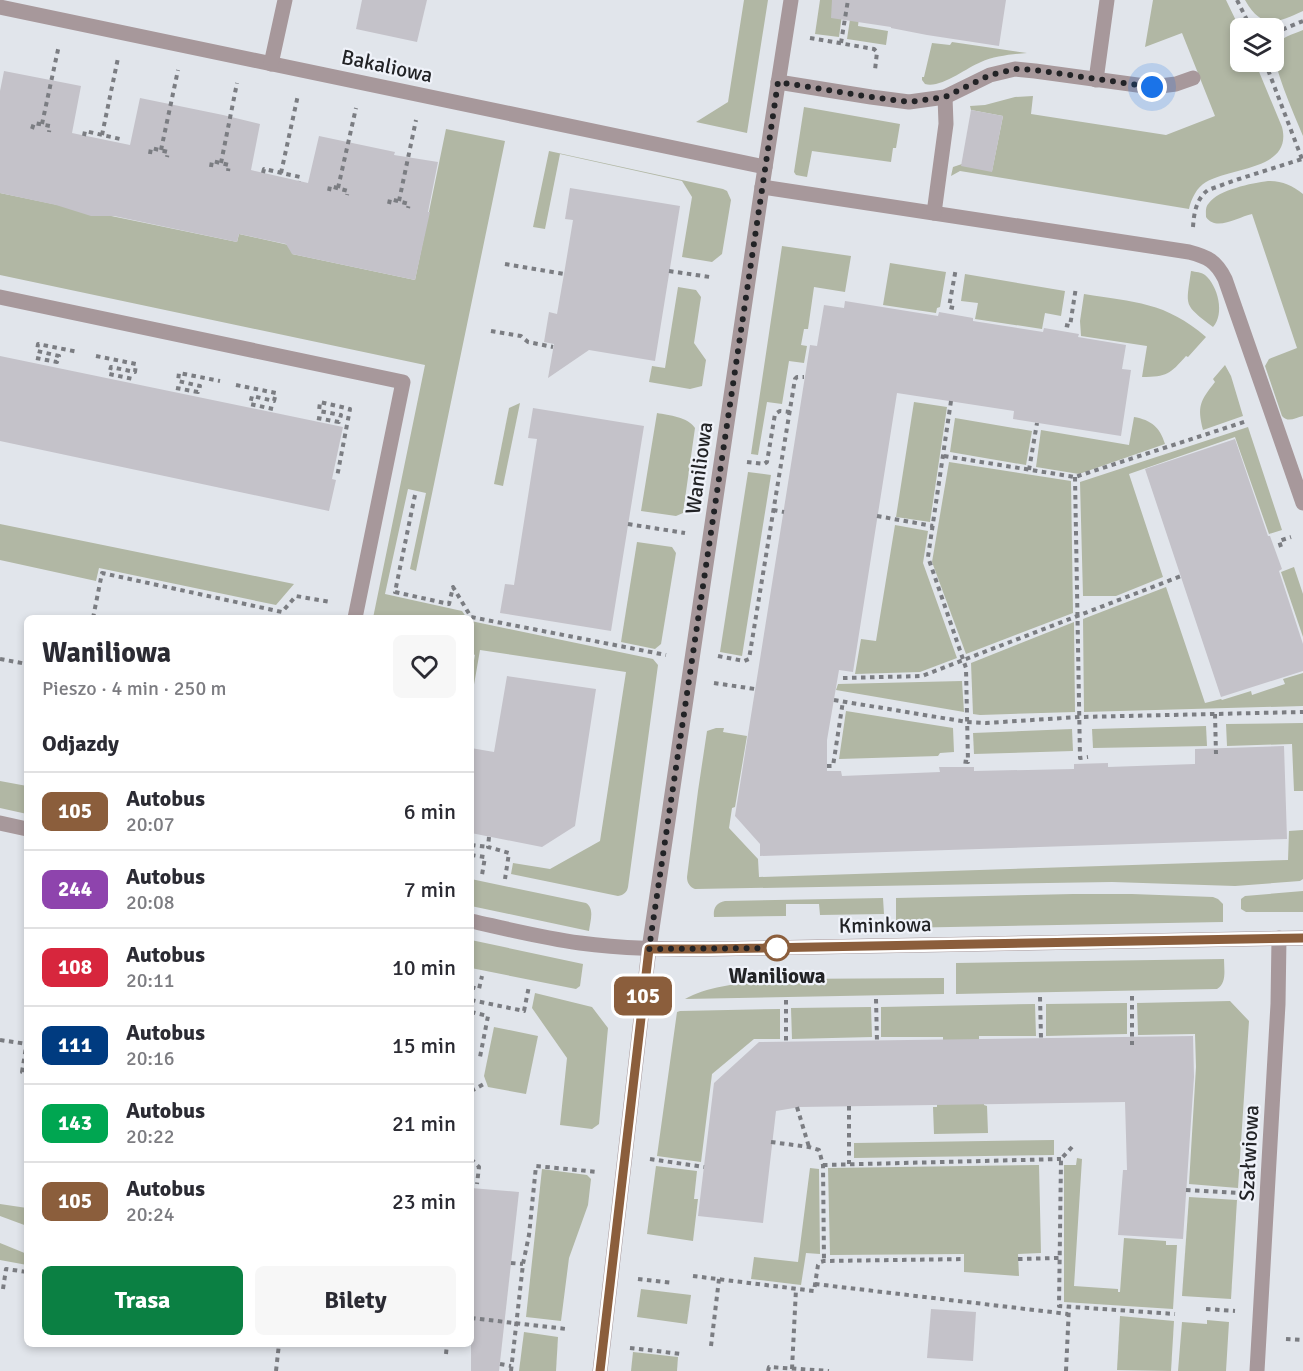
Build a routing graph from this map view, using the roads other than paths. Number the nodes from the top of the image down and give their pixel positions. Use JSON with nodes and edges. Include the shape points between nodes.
{"nodes":[{"id":1,"x":285,"y":0,"type":"edge"},
{"id":2,"x":791,"y":0,"type":"edge"},
{"id":3,"x":1107,"y":0,"type":"edge"},
{"id":4,"x":0,"y":7,"type":"edge"},
{"id":5,"x":270,"y":64,"type":"junction"},
{"id":6,"x":1193,"y":78,"type":"dead end"},
{"id":7,"x":1095,"y":80,"type":"junction"},
{"id":8,"x":778,"y":82,"type":"junction"},
{"id":9,"x":945,"y":97,"type":"junction"},
{"id":10,"x":765,"y":167,"type":"junction"},
{"id":11,"x":762,"y":187,"type":"junction"},
{"id":12,"x":934,"y":213,"type":"junction"},
{"id":13,"x":0,"y":297,"type":"edge"},
{"id":14,"x":1303,"y":503,"type":"edge"},
{"id":15,"x":356,"y":615,"type":"edge"},
{"id":16,"x":0,"y":823,"type":"edge"},
{"id":17,"x":24,"y":828,"type":"edge"},
{"id":18,"x":474,"y":922,"type":"edge"},
{"id":19,"x":1279,"y":938,"type":"junction"},
{"id":20,"x":1303,"y":938,"type":"edge"},
{"id":21,"x":649,"y":949,"type":"junction"},
{"id":22,"x":600,"y":1371,"type":"edge"},
{"id":23,"x":1257,"y":1371,"type":"edge"}],
"edges":[{"from":1,"to":5,"type":"street"},
{"from":2,"to":8,"type":"street","name":"Waniliowa"},
{"from":3,"to":7,"type":"street"},
{"from":4,"to":5,"type":"street","name":"Bakaliowa"},
{"from":5,"to":10,"type":"street","name":"Bakaliowa"},
{"from":6,"to":7,"type":"street","via":[[1152,87]]},
{"from":7,"to":9,"type":"street","via":[[1015,69],[990,75]]},
{"from":8,"to":9,"type":"street","via":[[909,102]]},
{"from":8,"to":10,"type":"street","name":"Waniliowa"},
{"from":9,"to":12,"type":"street","via":[[946,124]]},
{"from":10,"to":11,"type":"street","name":"Waniliowa"},
{"from":11,"to":12,"type":"street"},
{"from":11,"to":21,"type":"street","name":"Waniliowa"},
{"from":12,"to":14,"type":"street","via":[[1206,257],[1225,279]]},
{"from":13,"to":15,"type":"street","via":[[403,382]]},
{"from":16,"to":17,"type":"street"},
{"from":18,"to":21,"type":"street","name":"Kminkowa","via":[[556,939]]},
{"from":19,"to":20,"type":"street","name":"Kminkowa"},
{"from":19,"to":21,"type":"street","name":"Kminkowa"},
{"from":19,"to":23,"type":"street","name":"Szałwiowa"},
{"from":21,"to":22,"type":"street","name":"Waniliowa"}]}
